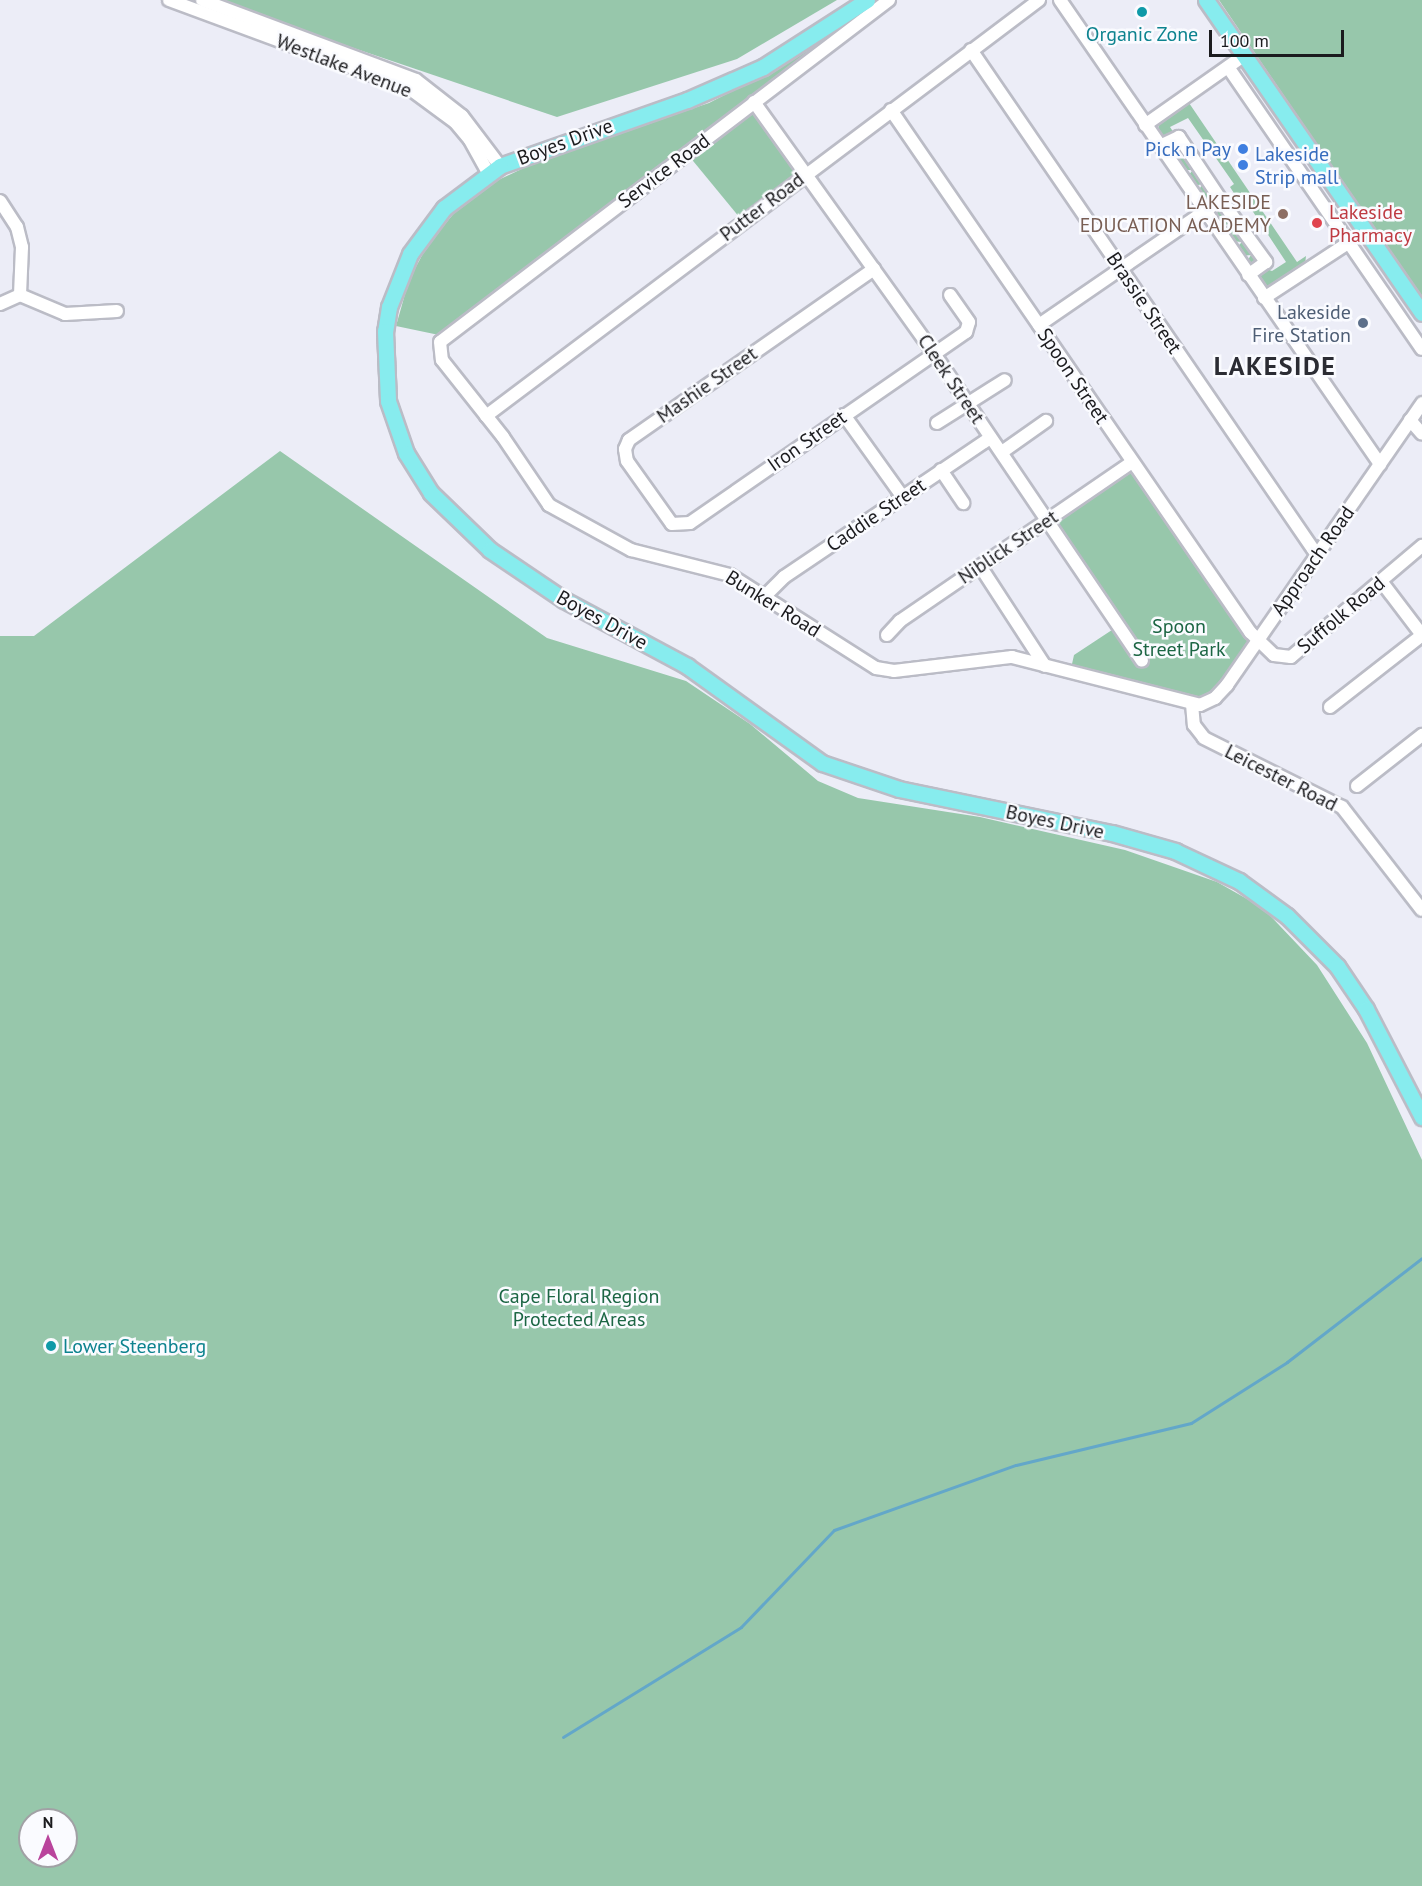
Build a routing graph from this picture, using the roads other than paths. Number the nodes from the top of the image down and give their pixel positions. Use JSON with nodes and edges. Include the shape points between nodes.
{"nodes":[{"id":1,"x":169,"y":0,"type":"edge"},
{"id":2,"x":202,"y":0,"type":"edge"},
{"id":3,"x":867,"y":0,"type":"edge"},
{"id":4,"x":889,"y":0,"type":"edge"},
{"id":5,"x":1039,"y":0,"type":"edge"},
{"id":6,"x":1060,"y":0,"type":"edge"},
{"id":7,"x":1206,"y":0,"type":"edge"},
{"id":8,"x":971,"y":50,"type":"junction"},
{"id":9,"x":1243,"y":56,"type":"junction"},
{"id":10,"x":1228,"y":67,"type":"junction"},
{"id":11,"x":754,"y":102,"type":"junction"},
{"id":12,"x":891,"y":110,"type":"junction"},
{"id":13,"x":1146,"y":125,"type":"junction"},
{"id":14,"x":1160,"y":146,"type":"junction"},
{"id":15,"x":494,"y":170,"type":"junction"},
{"id":16,"x":807,"y":173,"type":"junction"},
{"id":17,"x":0,"y":201,"type":"edge"},
{"id":18,"x":1219,"y":202,"type":"junction"},
{"id":19,"x":1205,"y":211,"type":"junction"},
{"id":20,"x":1348,"y":243,"type":"junction"},
{"id":21,"x":874,"y":268,"type":"junction"},
{"id":22,"x":1121,"y":269,"type":"junction"},
{"id":23,"x":1248,"y":275,"type":"junction"},
{"id":24,"x":20,"y":295,"type":"junction"},
{"id":25,"x":950,"y":295,"type":"dead end"},
{"id":26,"x":1264,"y":298,"type":"junction"},
{"id":27,"x":0,"y":304,"type":"edge"},
{"id":28,"x":1418,"y":307,"type":"edge"},
{"id":29,"x":117,"y":311,"type":"dead end"},
{"id":30,"x":1397,"y":313,"type":"junction"},
{"id":31,"x":1039,"y":325,"type":"junction"},
{"id":32,"x":440,"y":342,"type":"joint"},
{"id":33,"x":1422,"y":349,"type":"edge"},
{"id":34,"x":935,"y":354,"type":"junction"},
{"id":35,"x":1005,"y":380,"type":"dead end"},
{"id":36,"x":968,"y":403,"type":"junction"},
{"id":37,"x":1422,"y":403,"type":"edge"},
{"id":38,"x":486,"y":416,"type":"junction"},
{"id":39,"x":844,"y":416,"type":"junction"},
{"id":40,"x":1410,"y":420,"type":"junction"},
{"id":41,"x":1046,"y":421,"type":"dead end"},
{"id":42,"x":937,"y":423,"type":"dead end"},
{"id":43,"x":1422,"y":434,"type":"edge"},
{"id":44,"x":990,"y":438,"type":"junction"},
{"id":45,"x":1002,"y":452,"type":"junction"},
{"id":46,"x":1132,"y":462,"type":"junction"},
{"id":47,"x":1380,"y":464,"type":"junction"},
{"id":48,"x":941,"y":470,"type":"junction"},
{"id":49,"x":902,"y":496,"type":"junction"},
{"id":50,"x":963,"y":503,"type":"dead end"},
{"id":51,"x":1047,"y":521,"type":"junction"},
{"id":52,"x":679,"y":526,"type":"joint"},
{"id":53,"x":1422,"y":546,"type":"edge"},
{"id":54,"x":1317,"y":555,"type":"junction"},
{"id":55,"x":980,"y":566,"type":"junction"},
{"id":56,"x":1381,"y":581,"type":"junction"},
{"id":57,"x":765,"y":596,"type":"junction"},
{"id":58,"x":888,"y":635,"type":"dead end"},
{"id":59,"x":1422,"y":635,"type":"edge"},
{"id":60,"x":1259,"y":640,"type":"junction"},
{"id":61,"x":1142,"y":661,"type":"dead end"},
{"id":62,"x":1045,"y":666,"type":"junction"},
{"id":63,"x":1192,"y":704,"type":"junction"},
{"id":64,"x":1330,"y":707,"type":"dead end"},
{"id":65,"x":1422,"y":735,"type":"edge"},
{"id":66,"x":1357,"y":786,"type":"dead end"},
{"id":67,"x":1422,"y":910,"type":"edge"},
{"id":68,"x":1422,"y":1116,"type":"edge"}],
"edges":[{"from":1,"to":15,"type":"street","name":"Westlake Avenue","via":[[410,89],[454,122]]},
{"from":2,"to":15,"type":"street","name":"Westlake Avenue","via":[[416,80],[462,116]]},
{"from":3,"to":15,"type":"main road","name":"Boyes Drive","via":[[800,47],[736,80]]},
{"from":4,"to":11,"type":"street","name":"Service Road"},
{"from":5,"to":8,"type":"street","name":"Putter Road"},
{"from":6,"to":13,"type":"street"},
{"from":7,"to":9,"type":"main road"},
{"from":8,"to":12,"type":"street","name":"Putter Road"},
{"from":8,"to":22,"type":"street","name":"Brassie Street"},
{"from":9,"to":10,"type":"street"},
{"from":9,"to":28,"type":"main road"},
{"from":10,"to":13,"type":"street"},
{"from":10,"to":20,"type":"street"},
{"from":11,"to":16,"type":"street","name":"Cleek Street"},
{"from":11,"to":32,"type":"street","name":"Service Road"},
{"from":12,"to":16,"type":"street","name":"Putter Road"},
{"from":12,"to":31,"type":"street","name":"Spoon Street"},
{"from":13,"to":14,"type":"street"},
{"from":14,"to":18,"type":"street","via":[[1179,137]]},
{"from":14,"to":19,"type":"street"},
{"from":15,"to":68,"type":"main road","name":"Boyes Drive","via":[[444,208],[410,254],[389,307],[384,341],[388,400],[398,437],[414,470],[449,514],[490,550],[555,594],[687,666],[822,763],[899,789],[1112,833],[1175,851],[1239,881],[1287,916],[1337,966],[1366,1009]]},
{"from":16,"to":21,"type":"street","name":"Cleek Street"},
{"from":16,"to":38,"type":"street","name":"Putter Road"},
{"from":17,"to":24,"type":"street","via":[[17,227],[22,247]]},
{"from":18,"to":19,"type":"street"},
{"from":18,"to":23,"type":"street","via":[[1266,262]]},
{"from":19,"to":22,"type":"street"},
{"from":19,"to":23,"type":"street"},
{"from":20,"to":26,"type":"street"},
{"from":20,"to":30,"type":"street"},
{"from":21,"to":34,"type":"street","name":"Cleek Street"},
{"from":21,"to":52,"type":"street","name":"Mashie Street","via":[[629,440],[625,449],[627,460],[666,518]]},
{"from":22,"to":31,"type":"street"},
{"from":22,"to":54,"type":"street","name":"Brassie Street"},
{"from":23,"to":26,"type":"street"},
{"from":24,"to":27,"type":"street"},
{"from":24,"to":29,"type":"street","via":[[65,314]]},
{"from":25,"to":34,"type":"street","name":"Iron Street","via":[[970,326]]},
{"from":26,"to":47,"type":"street"},
{"from":28,"to":30,"type":"street"},
{"from":30,"to":33,"type":"street"},
{"from":31,"to":46,"type":"street","name":"Spoon Street"},
{"from":32,"to":38,"type":"street","name":"Bunker Road","via":[[442,360]]},
{"from":34,"to":36,"type":"street","name":"Cleek Street"},
{"from":34,"to":39,"type":"street","name":"Iron Street"},
{"from":35,"to":36,"type":"street"},
{"from":36,"to":42,"type":"street"},
{"from":36,"to":44,"type":"street","name":"Cleek Street"},
{"from":37,"to":40,"type":"street","name":"Approach Road"},
{"from":38,"to":57,"type":"street","name":"Bunker Road","via":[[555,508],[631,550],[721,571]]},
{"from":39,"to":49,"type":"street"},
{"from":39,"to":52,"type":"street","name":"Iron Street","via":[[690,523]]},
{"from":40,"to":43,"type":"street"},
{"from":40,"to":47,"type":"street","name":"Approach Road"},
{"from":41,"to":45,"type":"street"},
{"from":44,"to":45,"type":"street","name":"Cleek Street"},
{"from":44,"to":48,"type":"street","name":"Caddie Street"},
{"from":45,"to":51,"type":"street","name":"Cleek Street"},
{"from":46,"to":51,"type":"street","name":"Niblick Street"},
{"from":46,"to":60,"type":"street","name":"Spoon Street"},
{"from":47,"to":54,"type":"street","name":"Approach Road"},
{"from":48,"to":49,"type":"street","name":"Caddie Street"},
{"from":48,"to":50,"type":"street"},
{"from":49,"to":57,"type":"street","name":"Caddie Street","via":[[778,582]]},
{"from":51,"to":55,"type":"street","name":"Niblick Street"},
{"from":51,"to":61,"type":"street","name":"Cleek Street"},
{"from":53,"to":56,"type":"street","name":"Suffolk Road"},
{"from":54,"to":60,"type":"street","name":"Approach Road"},
{"from":55,"to":58,"type":"street","name":"Niblick Street","via":[[900,621]]},
{"from":55,"to":62,"type":"street"},
{"from":56,"to":59,"type":"street"},
{"from":56,"to":60,"type":"street","name":"Suffolk Road","via":[[1291,657],[1278,658]]},
{"from":57,"to":62,"type":"street","name":"Bunker Road","via":[[861,661],[883,670],[1002,656]]},
{"from":59,"to":64,"type":"street"},
{"from":60,"to":63,"type":"street","name":"Approach Road","via":[[1218,696]]},
{"from":62,"to":63,"type":"street","name":"Bunker Road"},
{"from":63,"to":67,"type":"street","name":"Leicester Road","via":[[1194,725],[1204,738],[1342,807]]},
{"from":65,"to":66,"type":"street"}]}
